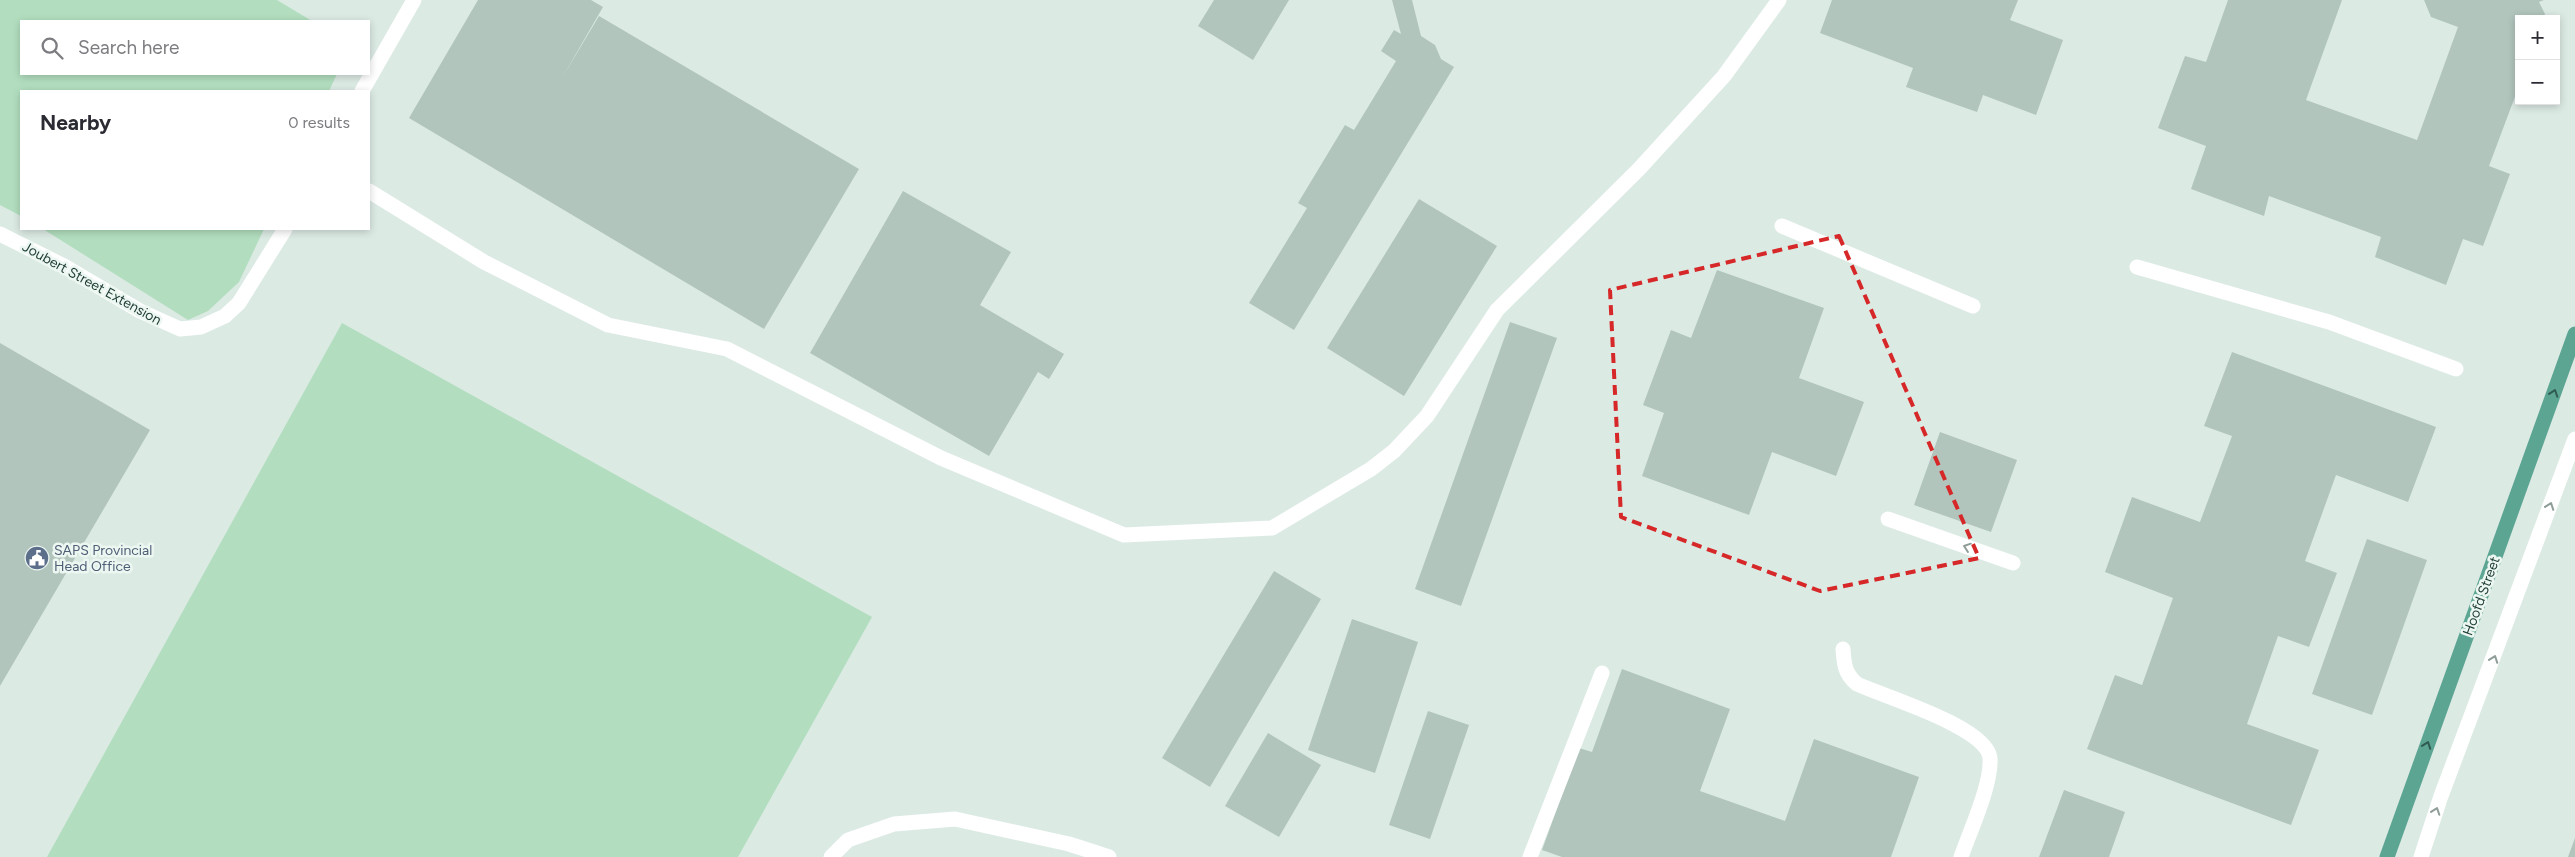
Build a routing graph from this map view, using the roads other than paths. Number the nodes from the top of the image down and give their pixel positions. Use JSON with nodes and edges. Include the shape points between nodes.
{"nodes":[{"id":1,"x":414,"y":0,"type":"edge"},
{"id":2,"x":1780,"y":0,"type":"edge"},
{"id":3,"x":363,"y":90,"type":"edge"},
{"id":4,"x":370,"y":192,"type":"edge"},
{"id":5,"x":1782,"y":226,"type":"dead end"},
{"id":6,"x":284,"y":230,"type":"edge"},
{"id":7,"x":0,"y":234,"type":"edge"},
{"id":8,"x":2137,"y":267,"type":"dead end"},
{"id":9,"x":1973,"y":306,"type":"dead end"},
{"id":10,"x":2575,"y":334,"type":"edge"},
{"id":11,"x":2456,"y":369,"type":"dead end"},
{"id":12,"x":2575,"y":439,"type":"edge"},
{"id":13,"x":1888,"y":519,"type":"dead end"},
{"id":14,"x":2014,"y":563,"type":"dead end"},
{"id":15,"x":1843,"y":649,"type":"dead end"},
{"id":16,"x":1602,"y":673,"type":"dead end"},
{"id":17,"x":831,"y":857,"type":"edge"},
{"id":18,"x":1109,"y":857,"type":"edge"},
{"id":19,"x":1530,"y":857,"type":"edge"},
{"id":20,"x":1961,"y":857,"type":"edge"},
{"id":21,"x":2387,"y":857,"type":"edge"},
{"id":22,"x":2421,"y":857,"type":"edge"}],
"edges":[{"from":1,"to":3,"type":"street"},
{"from":2,"to":4,"type":"street","via":[[1724,76],[1639,169],[1497,310],[1427,416],[1394,451],[1371,469],[1272,528],[1124,535],[941,458],[727,349],[608,325],[484,262]]},
{"from":5,"to":9,"type":"street"},
{"from":6,"to":7,"type":"street","name":"Joubert Street Extension","via":[[240,303],[225,316],[201,327],[180,329],[140,311],[64,266]]},
{"from":8,"to":11,"type":"street","via":[[2329,322]]},
{"from":21,"to":10,"type":"main road","name":"Hoofd Street","one_way":true},
{"from":22,"to":12,"type":"street","one_way":true},
{"from":14,"to":13,"type":"street","one_way":true},
{"from":15,"to":20,"type":"street","via":[[1844,665],[1849,677],[1857,684],[1967,730],[1987,748],[1990,758],[1988,778]]},
{"from":16,"to":19,"type":"street"},
{"from":17,"to":18,"type":"street","via":[[848,840],[894,824],[954,819],[1069,844]]}]}
